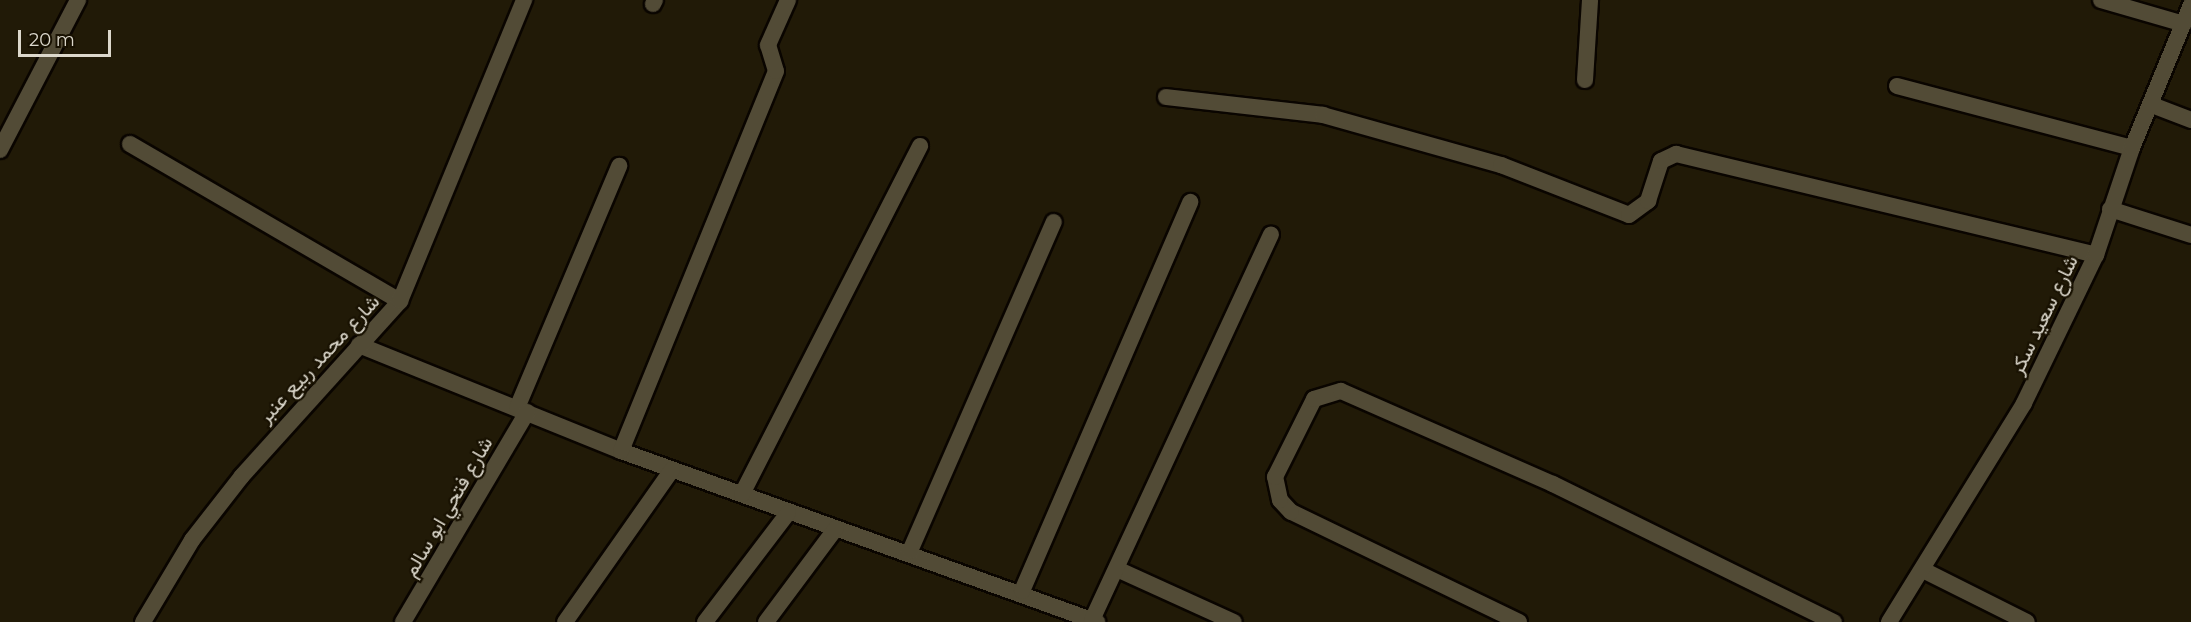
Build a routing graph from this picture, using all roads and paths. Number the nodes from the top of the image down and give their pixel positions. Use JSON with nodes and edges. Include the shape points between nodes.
{"nodes":[{"id":1,"x":78,"y":0,"type":"edge"},
{"id":2,"x":524,"y":0,"type":"edge"},
{"id":3,"x":788,"y":0,"type":"edge"},
{"id":4,"x":1590,"y":0,"type":"edge"},
{"id":5,"x":2101,"y":0,"type":"edge"},
{"id":6,"x":2191,"y":5,"type":"edge"},
{"id":7,"x":2184,"y":24,"type":"junction"},
{"id":8,"x":1585,"y":80,"type":"dead end"},
{"id":9,"x":1897,"y":86,"type":"dead end"},
{"id":10,"x":1166,"y":97,"type":"dead end"},
{"id":11,"x":2152,"y":105,"type":"junction"},
{"id":12,"x":2191,"y":120,"type":"edge"},
{"id":13,"x":130,"y":144,"type":"dead end"},
{"id":14,"x":920,"y":146,"type":"dead end"},
{"id":15,"x":2132,"y":148,"type":"junction"},
{"id":16,"x":0,"y":150,"type":"edge"},
{"id":17,"x":620,"y":166,"type":"dead end"},
{"id":18,"x":1190,"y":202,"type":"dead end"},
{"id":19,"x":2110,"y":209,"type":"junction"},
{"id":20,"x":1054,"y":222,"type":"dead end"},
{"id":21,"x":1270,"y":234,"type":"dead end"},
{"id":22,"x":2191,"y":236,"type":"edge"},
{"id":23,"x":2096,"y":255,"type":"junction"},
{"id":24,"x":400,"y":301,"type":"junction"},
{"id":25,"x":359,"y":345,"type":"junction"},
{"id":26,"x":522,"y":410,"type":"junction"},
{"id":27,"x":621,"y":451,"type":"junction"},
{"id":28,"x":672,"y":470,"type":"junction"},
{"id":29,"x":742,"y":494,"type":"junction"},
{"id":30,"x":788,"y":513,"type":"junction"},
{"id":31,"x":837,"y":528,"type":"junction"},
{"id":32,"x":910,"y":551,"type":"junction"},
{"id":33,"x":1117,"y":568,"type":"junction"},
{"id":34,"x":1923,"y":570,"type":"junction"},
{"id":35,"x":1022,"y":591,"type":"junction"},
{"id":36,"x":1094,"y":621,"type":"edge"},
{"id":37,"x":144,"y":622,"type":"edge"},
{"id":38,"x":403,"y":622,"type":"edge"},
{"id":39,"x":565,"y":622,"type":"edge"},
{"id":40,"x":705,"y":622,"type":"edge"},
{"id":41,"x":766,"y":622,"type":"edge"},
{"id":42,"x":1234,"y":622,"type":"edge"},
{"id":43,"x":1519,"y":622,"type":"edge"},
{"id":44,"x":1834,"y":622,"type":"edge"},
{"id":45,"x":1889,"y":622,"type":"edge"},
{"id":46,"x":2027,"y":622,"type":"edge"}],
"edges":[{"from":1,"to":16,"type":"street"},
{"from":2,"to":24,"type":"street","name":"شارع محمد ربيع عنبر"},
{"from":3,"to":27,"type":"street","via":[[768,45],[776,71]]},
{"from":4,"to":8,"type":"street"},
{"from":5,"to":7,"type":"street"},
{"from":6,"to":7,"type":"street","name":"شارع سعيد سكر"},
{"from":7,"to":11,"type":"street","name":"شارع سعيد سكر"},
{"from":9,"to":15,"type":"street"},
{"from":10,"to":23,"type":"street","via":[[1323,115],[1501,165],[1629,215],[1648,201],[1661,161],[1676,154]]},
{"from":11,"to":12,"type":"street"},
{"from":11,"to":15,"type":"street","name":"شارع سعيد سكر"},
{"from":13,"to":24,"type":"street"},
{"from":14,"to":29,"type":"street"},
{"from":15,"to":19,"type":"street","name":"شارع سعيد سكر"},
{"from":17,"to":26,"type":"street","name":"شارع فتحي ابو سالم"},
{"from":18,"to":35,"type":"street"},
{"from":19,"to":22,"type":"street"},
{"from":19,"to":23,"type":"street","name":"شارع سعيد سكر"},
{"from":20,"to":32,"type":"street"},
{"from":21,"to":33,"type":"street"},
{"from":23,"to":34,"type":"street","name":"شارع سعيد سكر","via":[[2024,403]]},
{"from":24,"to":25,"type":"street","name":"شارع محمد ربيع عنبر"},
{"from":25,"to":26,"type":"street"},
{"from":25,"to":37,"type":"street","name":"شارع محمد ربيع عنبر","via":[[322,380],[206,521]]},
{"from":26,"to":27,"type":"street"},
{"from":26,"to":38,"type":"street","name":"شارع فتحي ابو سالم"},
{"from":27,"to":28,"type":"street"},
{"from":28,"to":29,"type":"street"},
{"from":28,"to":39,"type":"street"},
{"from":29,"to":30,"type":"street"},
{"from":30,"to":31,"type":"street"},
{"from":30,"to":40,"type":"street"},
{"from":31,"to":32,"type":"street"},
{"from":31,"to":41,"type":"street"},
{"from":32,"to":35,"type":"street"},
{"from":33,"to":36,"type":"street"},
{"from":33,"to":42,"type":"street"},
{"from":34,"to":45,"type":"street","name":"شارع سعيد سكر"},
{"from":34,"to":46,"type":"street"},
{"from":35,"to":36,"type":"street"},
{"from":43,"to":44,"type":"street","via":[[1291,512],[1280,500],[1275,477],[1314,399],[1341,391],[1553,484]]}]}
